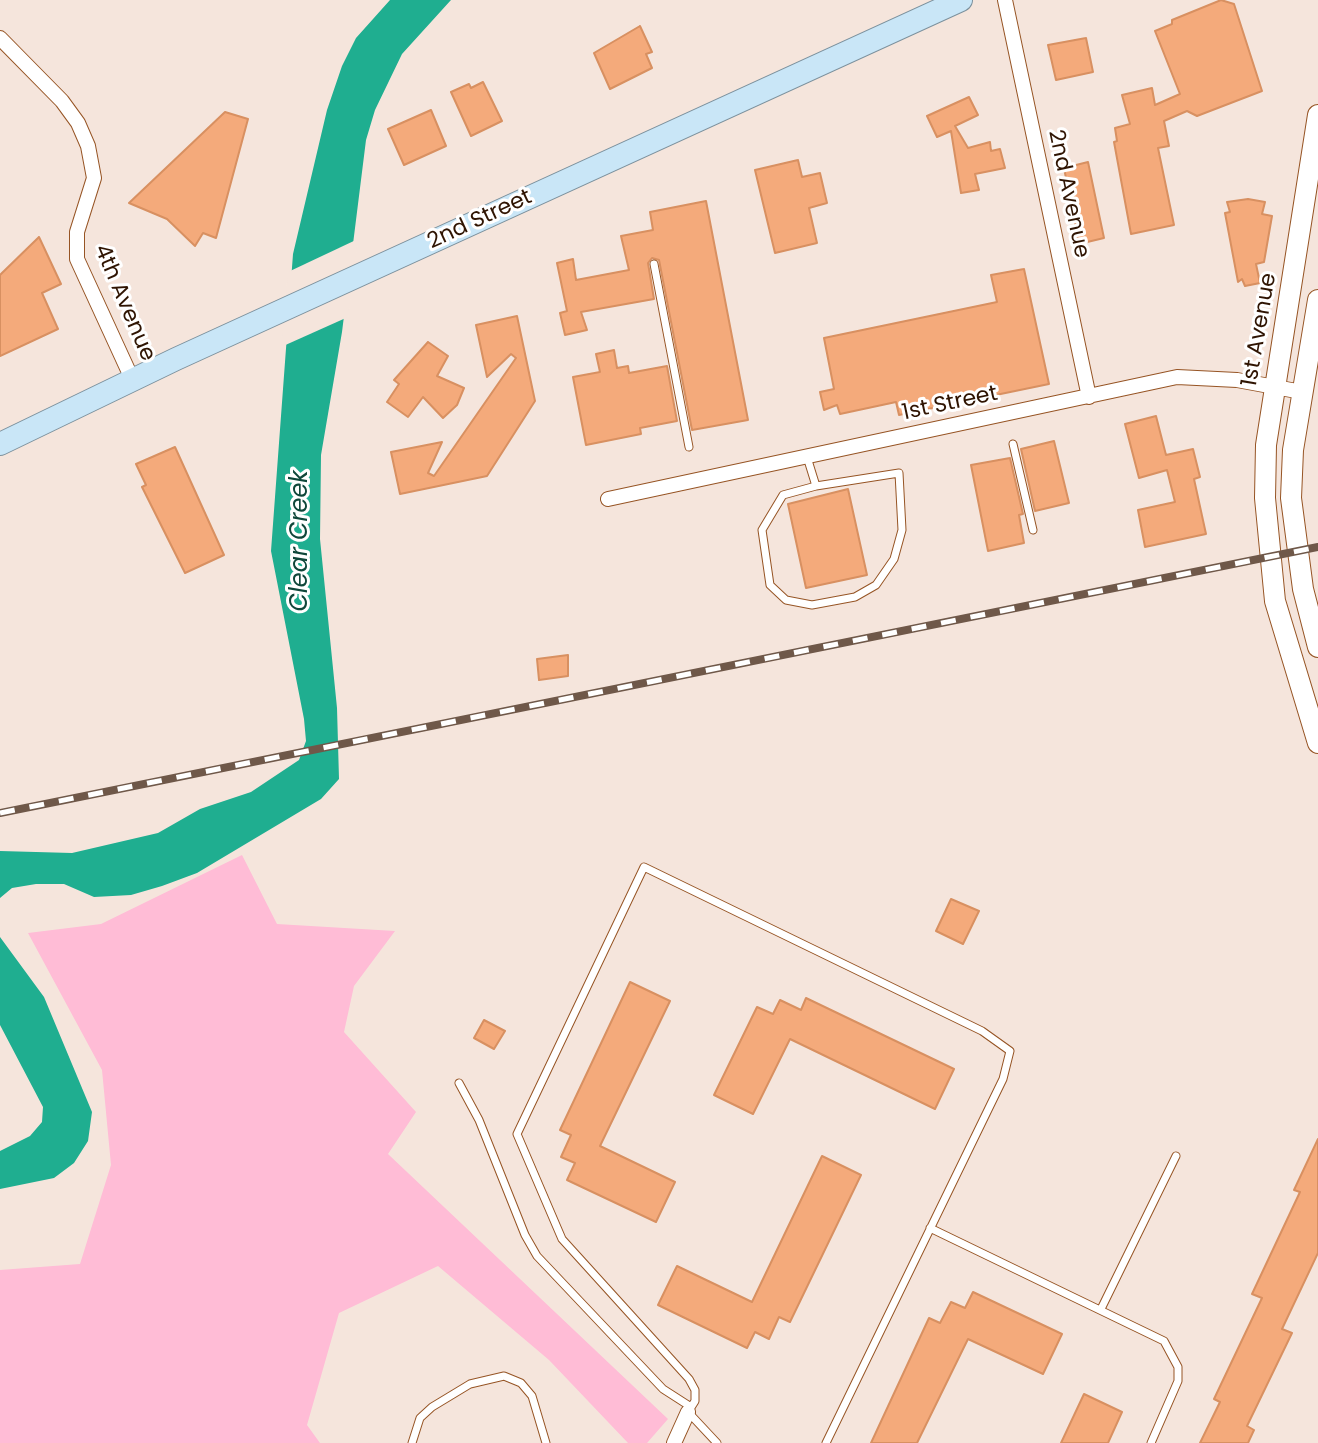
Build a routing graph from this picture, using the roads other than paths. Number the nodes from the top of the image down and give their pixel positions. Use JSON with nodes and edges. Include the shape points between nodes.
{"nodes":[{"id":1,"x":961,"y":0,"type":"edge"},
{"id":2,"x":1005,"y":0,"type":"edge"},
{"id":3,"x":0,"y":38,"type":"edge"},
{"id":4,"x":1318,"y":115,"type":"edge"},
{"id":5,"x":654,"y":264,"type":"dead end"},
{"id":6,"x":1318,"y":300,"type":"edge"},
{"id":7,"x":133,"y":381,"type":"junction"},
{"id":8,"x":1274,"y":387,"type":"junction"},
{"id":9,"x":1307,"y":394,"type":"junction"},
{"id":10,"x":1089,"y":397,"type":"junction"},
{"id":11,"x":0,"y":444,"type":"edge"},
{"id":12,"x":1013,"y":444,"type":"dead end"},
{"id":13,"x":689,"y":447,"type":"dead end"},
{"id":14,"x":807,"y":457,"type":"junction"},
{"id":15,"x":816,"y":486,"type":"junction"},
{"id":16,"x":608,"y":499,"type":"dead end"},
{"id":17,"x":1033,"y":530,"type":"dead end"},
{"id":18,"x":1318,"y":647,"type":"edge"},
{"id":19,"x":1318,"y":743,"type":"edge"},
{"id":20,"x":459,"y":1083,"type":"dead end"},
{"id":21,"x":1176,"y":1156,"type":"dead end"},
{"id":22,"x":930,"y":1228,"type":"junction"},
{"id":23,"x":1101,"y":1309,"type":"junction"},
{"id":24,"x":690,"y":1410,"type":"junction"},
{"id":25,"x":412,"y":1443,"type":"edge"},
{"id":26,"x":546,"y":1443,"type":"edge"},
{"id":27,"x":674,"y":1443,"type":"edge"},
{"id":28,"x":717,"y":1443,"type":"edge"},
{"id":29,"x":826,"y":1443,"type":"edge"},
{"id":30,"x":1151,"y":1443,"type":"edge"}],
"edges":[{"from":1,"to":7,"type":"main road","name":"2nd Street"},
{"from":2,"to":10,"type":"street","name":"2nd Avenue"},
{"from":3,"to":7,"type":"street","name":"4th Avenue","via":[[62,101],[88,146],[94,178],[77,232],[77,259]]},
{"from":4,"to":8,"type":"main road","name":"1st Avenue"},
{"from":5,"to":13,"type":"lane"},
{"from":6,"to":9,"type":"main road"},
{"from":7,"to":11,"type":"main road","name":"2nd Street"},
{"from":8,"to":9,"type":"street","name":"1st Street"},
{"from":8,"to":10,"type":"street","name":"1st Street","via":[[1177,377]]},
{"from":8,"to":19,"type":"main road","name":"1st Avenue","via":[[1266,445],[1268,555],[1278,612]]},
{"from":9,"to":18,"type":"main road","via":[[1293,450],[1291,498]]},
{"from":10,"to":14,"type":"street","name":"1st Street"},
{"from":12,"to":17,"type":"lane"},
{"from":14,"to":15,"type":"lane"},
{"from":14,"to":16,"type":"street","name":"1st Street"},
{"from":15,"to":15,"type":"lane","via":[[783,495],[762,530],[770,585],[786,600],[812,605],[855,597],[876,585],[894,559],[902,530],[899,473]]},
{"from":20,"to":24,"type":"lane","via":[[537,1256],[663,1389]]},
{"from":21,"to":23,"type":"lane"},
{"from":22,"to":23,"type":"lane"},
{"from":22,"to":24,"type":"lane","via":[[1010,1063],[1005,1044],[644,867],[517,1134],[562,1239],[689,1379],[695,1390]]},
{"from":22,"to":29,"type":"lane"},
{"from":23,"to":30,"type":"lane","via":[[1164,1341],[1173,1354],[1178,1381]]},
{"from":24,"to":27,"type":"street"},
{"from":24,"to":28,"type":"lane"},
{"from":25,"to":26,"type":"lane","via":[[420,1418],[432,1407],[470,1384],[504,1376],[521,1383],[532,1396]]}]}
